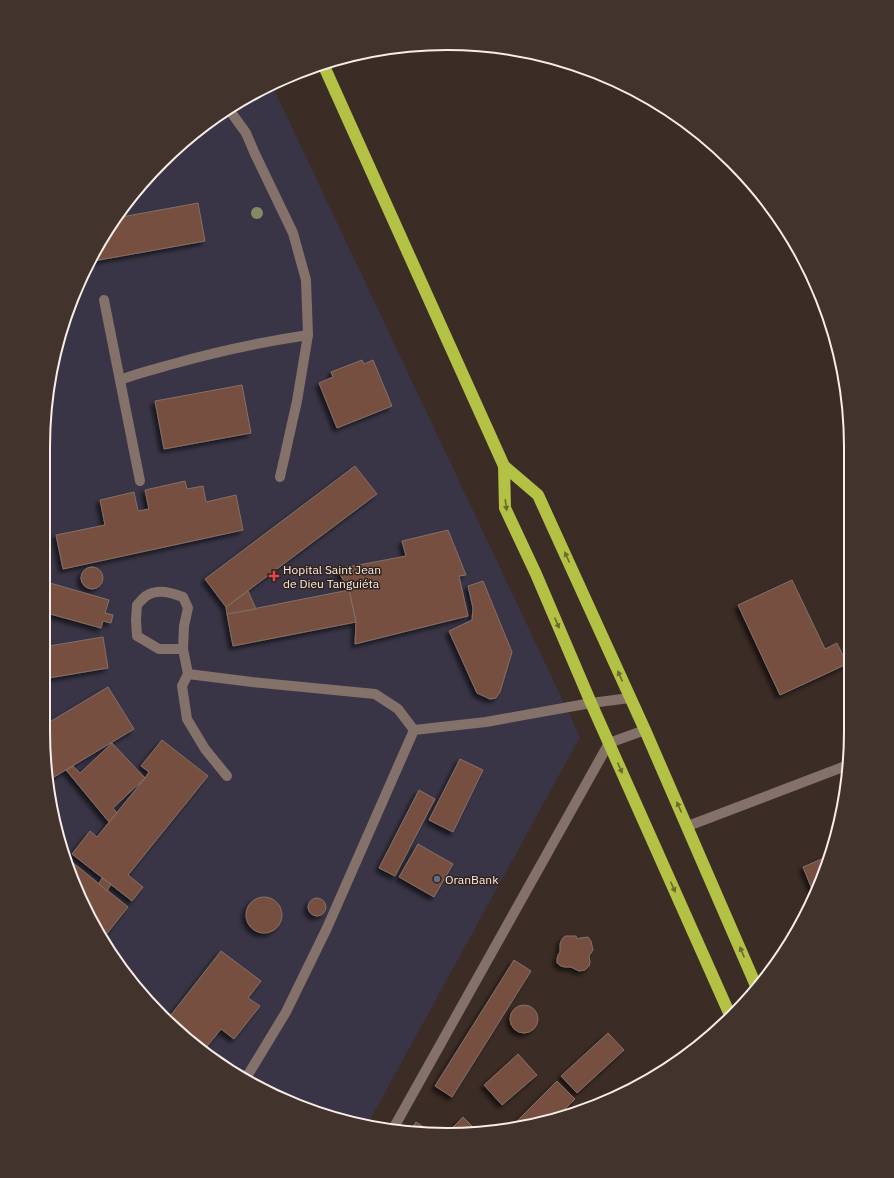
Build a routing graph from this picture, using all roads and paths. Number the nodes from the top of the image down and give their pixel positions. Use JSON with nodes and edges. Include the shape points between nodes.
{"nodes":[{"id":1,"x":325,"y":69,"type":"edge"},
{"id":2,"x":232,"y":113,"type":"edge"},
{"id":3,"x":104,"y":300,"type":"dead end"},
{"id":4,"x":308,"y":335,"type":"junction"},
{"id":5,"x":120,"y":380,"type":"junction"},
{"id":6,"x":504,"y":466,"type":"junction"},
{"id":7,"x":280,"y":478,"type":"dead end"},
{"id":8,"x":140,"y":481,"type":"dead end"},
{"id":9,"x":183,"y":649,"type":"junction"},
{"id":10,"x":188,"y":674,"type":"junction"},
{"id":11,"x":630,"y":698,"type":"junction"},
{"id":12,"x":591,"y":703,"type":"junction"},
{"id":13,"x":414,"y":730,"type":"junction"},
{"id":14,"x":645,"y":730,"type":"junction"},
{"id":15,"x":609,"y":742,"type":"junction"},
{"id":16,"x":842,"y":767,"type":"edge"},
{"id":17,"x":227,"y":776,"type":"dead end"},
{"id":18,"x":688,"y":826,"type":"junction"},
{"id":19,"x":755,"y":981,"type":"edge"},
{"id":20,"x":728,"y":1012,"type":"edge"},
{"id":21,"x":248,"y":1075,"type":"edge"},
{"id":22,"x":395,"y":1125,"type":"edge"}],
"edges":[{"from":1,"to":6,"type":"highway"},
{"from":2,"to":4,"type":"main road","via":[[246,133],[293,233],[306,280]]},
{"from":3,"to":5,"type":"main road"},
{"from":4,"to":5,"type":"main road","via":[[200,356]]},
{"from":4,"to":7,"type":"main road","via":[[298,401]]},
{"from":5,"to":8,"type":"main road"},
{"from":11,"to":6,"type":"highway","one_way":true,"via":[[538,495]]},
{"from":6,"to":12,"type":"highway","one_way":true,"via":[[505,508]]},
{"from":9,"to":9,"type":"main road","via":[[188,608],[183,597],[170,592],[147,595],[137,605],[138,636],[159,649]]},
{"from":9,"to":10,"type":"main road"},
{"from":10,"to":13,"type":"main road","via":[[376,694],[398,709]]},
{"from":10,"to":17,"type":"main road","via":[[182,686],[187,719],[205,750]]},
{"from":11,"to":12,"type":"main road"},
{"from":11,"to":14,"type":"highway"},
{"from":12,"to":13,"type":"main road","via":[[486,722]]},
{"from":12,"to":15,"type":"highway"},
{"from":13,"to":21,"type":"main road","via":[[327,928],[286,1012]]},
{"from":14,"to":15,"type":"main road"},
{"from":18,"to":14,"type":"highway","one_way":true},
{"from":15,"to":20,"type":"highway","one_way":true},
{"from":15,"to":22,"type":"main road"},
{"from":16,"to":18,"type":"main road"},
{"from":19,"to":18,"type":"highway","one_way":true}]}
